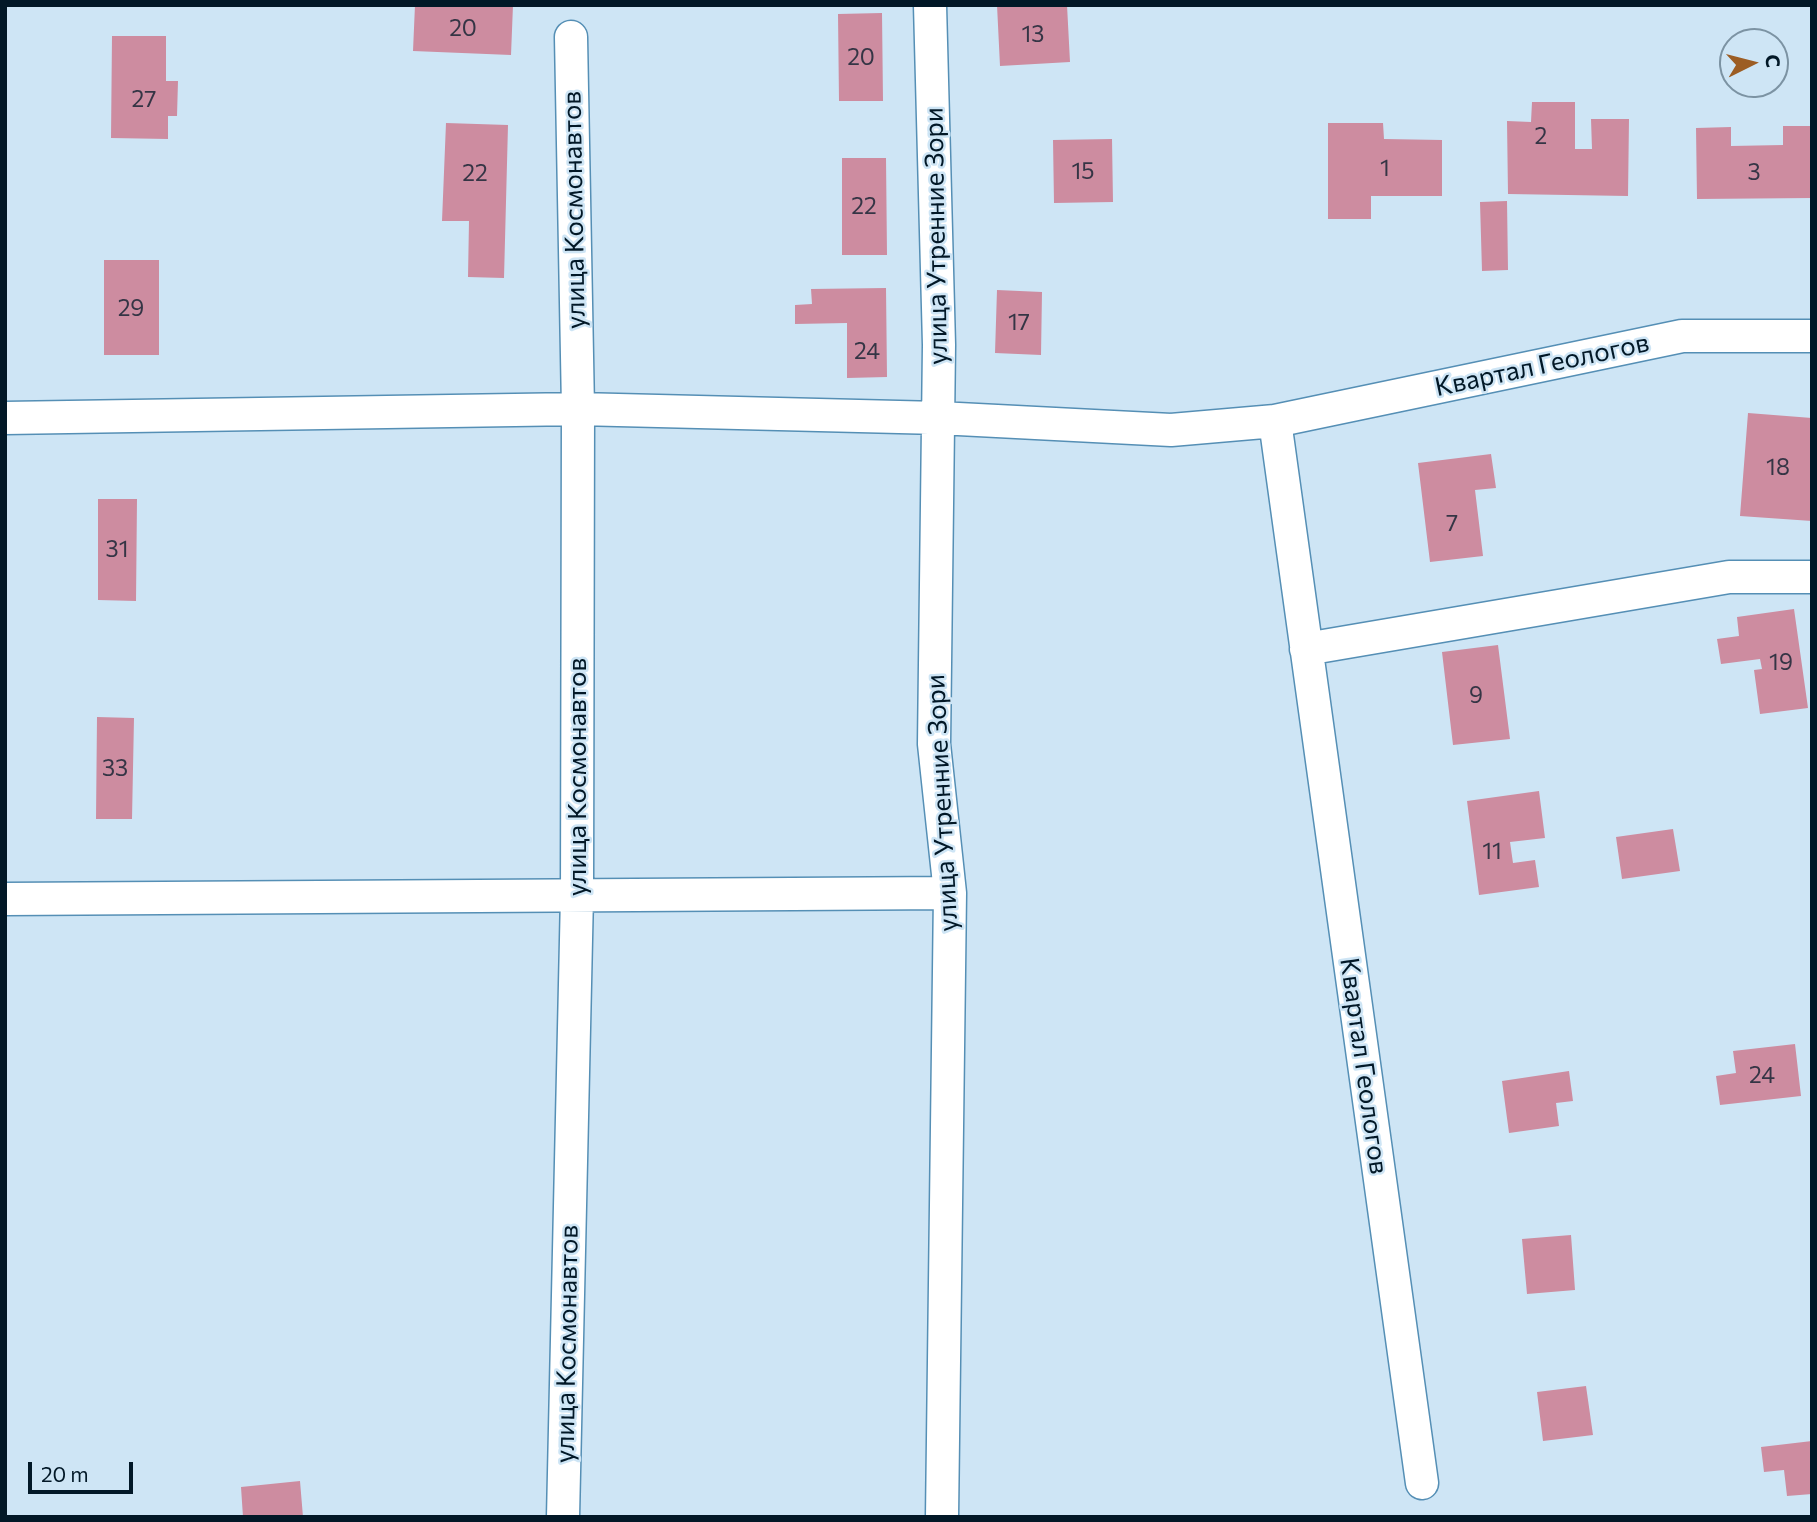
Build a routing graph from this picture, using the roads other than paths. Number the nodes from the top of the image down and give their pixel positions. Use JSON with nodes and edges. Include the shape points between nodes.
{"nodes":[{"id":1,"x":930,"y":5,"type":"edge"},
{"id":2,"x":572,"y":37,"type":"dead end"},
{"id":3,"x":1812,"y":336,"type":"edge"},
{"id":4,"x":578,"y":410,"type":"junction"},
{"id":5,"x":5,"y":418,"type":"edge"},
{"id":6,"x":939,"y":418,"type":"junction"},
{"id":7,"x":1275,"y":421,"type":"junction"},
{"id":8,"x":1812,"y":577,"type":"edge"},
{"id":9,"x":1306,"y":649,"type":"junction"},
{"id":10,"x":950,"y":893,"type":"junction"},
{"id":11,"x":577,"y":895,"type":"junction"},
{"id":12,"x":5,"y":899,"type":"edge"},
{"id":13,"x":1422,"y":1483,"type":"dead end"},
{"id":14,"x":563,"y":1517,"type":"edge"},
{"id":15,"x":942,"y":1517,"type":"edge"}],
"edges":[{"from":1,"to":6,"type":"street","name":"улица Утренние Зори"},
{"from":2,"to":4,"type":"street","name":"улица Космонавтов"},
{"from":3,"to":7,"type":"street","name":"Квартал Геологов","via":[[1682,336]]},
{"from":4,"to":5,"type":"street","name":"Квартал Геологов"},
{"from":4,"to":6,"type":"street","name":"Квартал Геологов"},
{"from":4,"to":11,"type":"street","name":"улица Космонавтов"},
{"from":6,"to":7,"type":"street","name":"Квартал Геологов","via":[[1171,430]]},
{"from":6,"to":10,"type":"street","name":"улица Утренние Зори","via":[[934,744]]},
{"from":7,"to":9,"type":"street","name":"Квартал Геологов"},
{"from":8,"to":9,"type":"street","via":[[1730,577]]},
{"from":9,"to":13,"type":"street","name":"Квартал Геологов"},
{"from":10,"to":11,"type":"street"},
{"from":10,"to":15,"type":"street","name":"улица Утренние Зори"},
{"from":11,"to":12,"type":"street"},
{"from":11,"to":14,"type":"street","name":"улица Космонавтов"}]}
